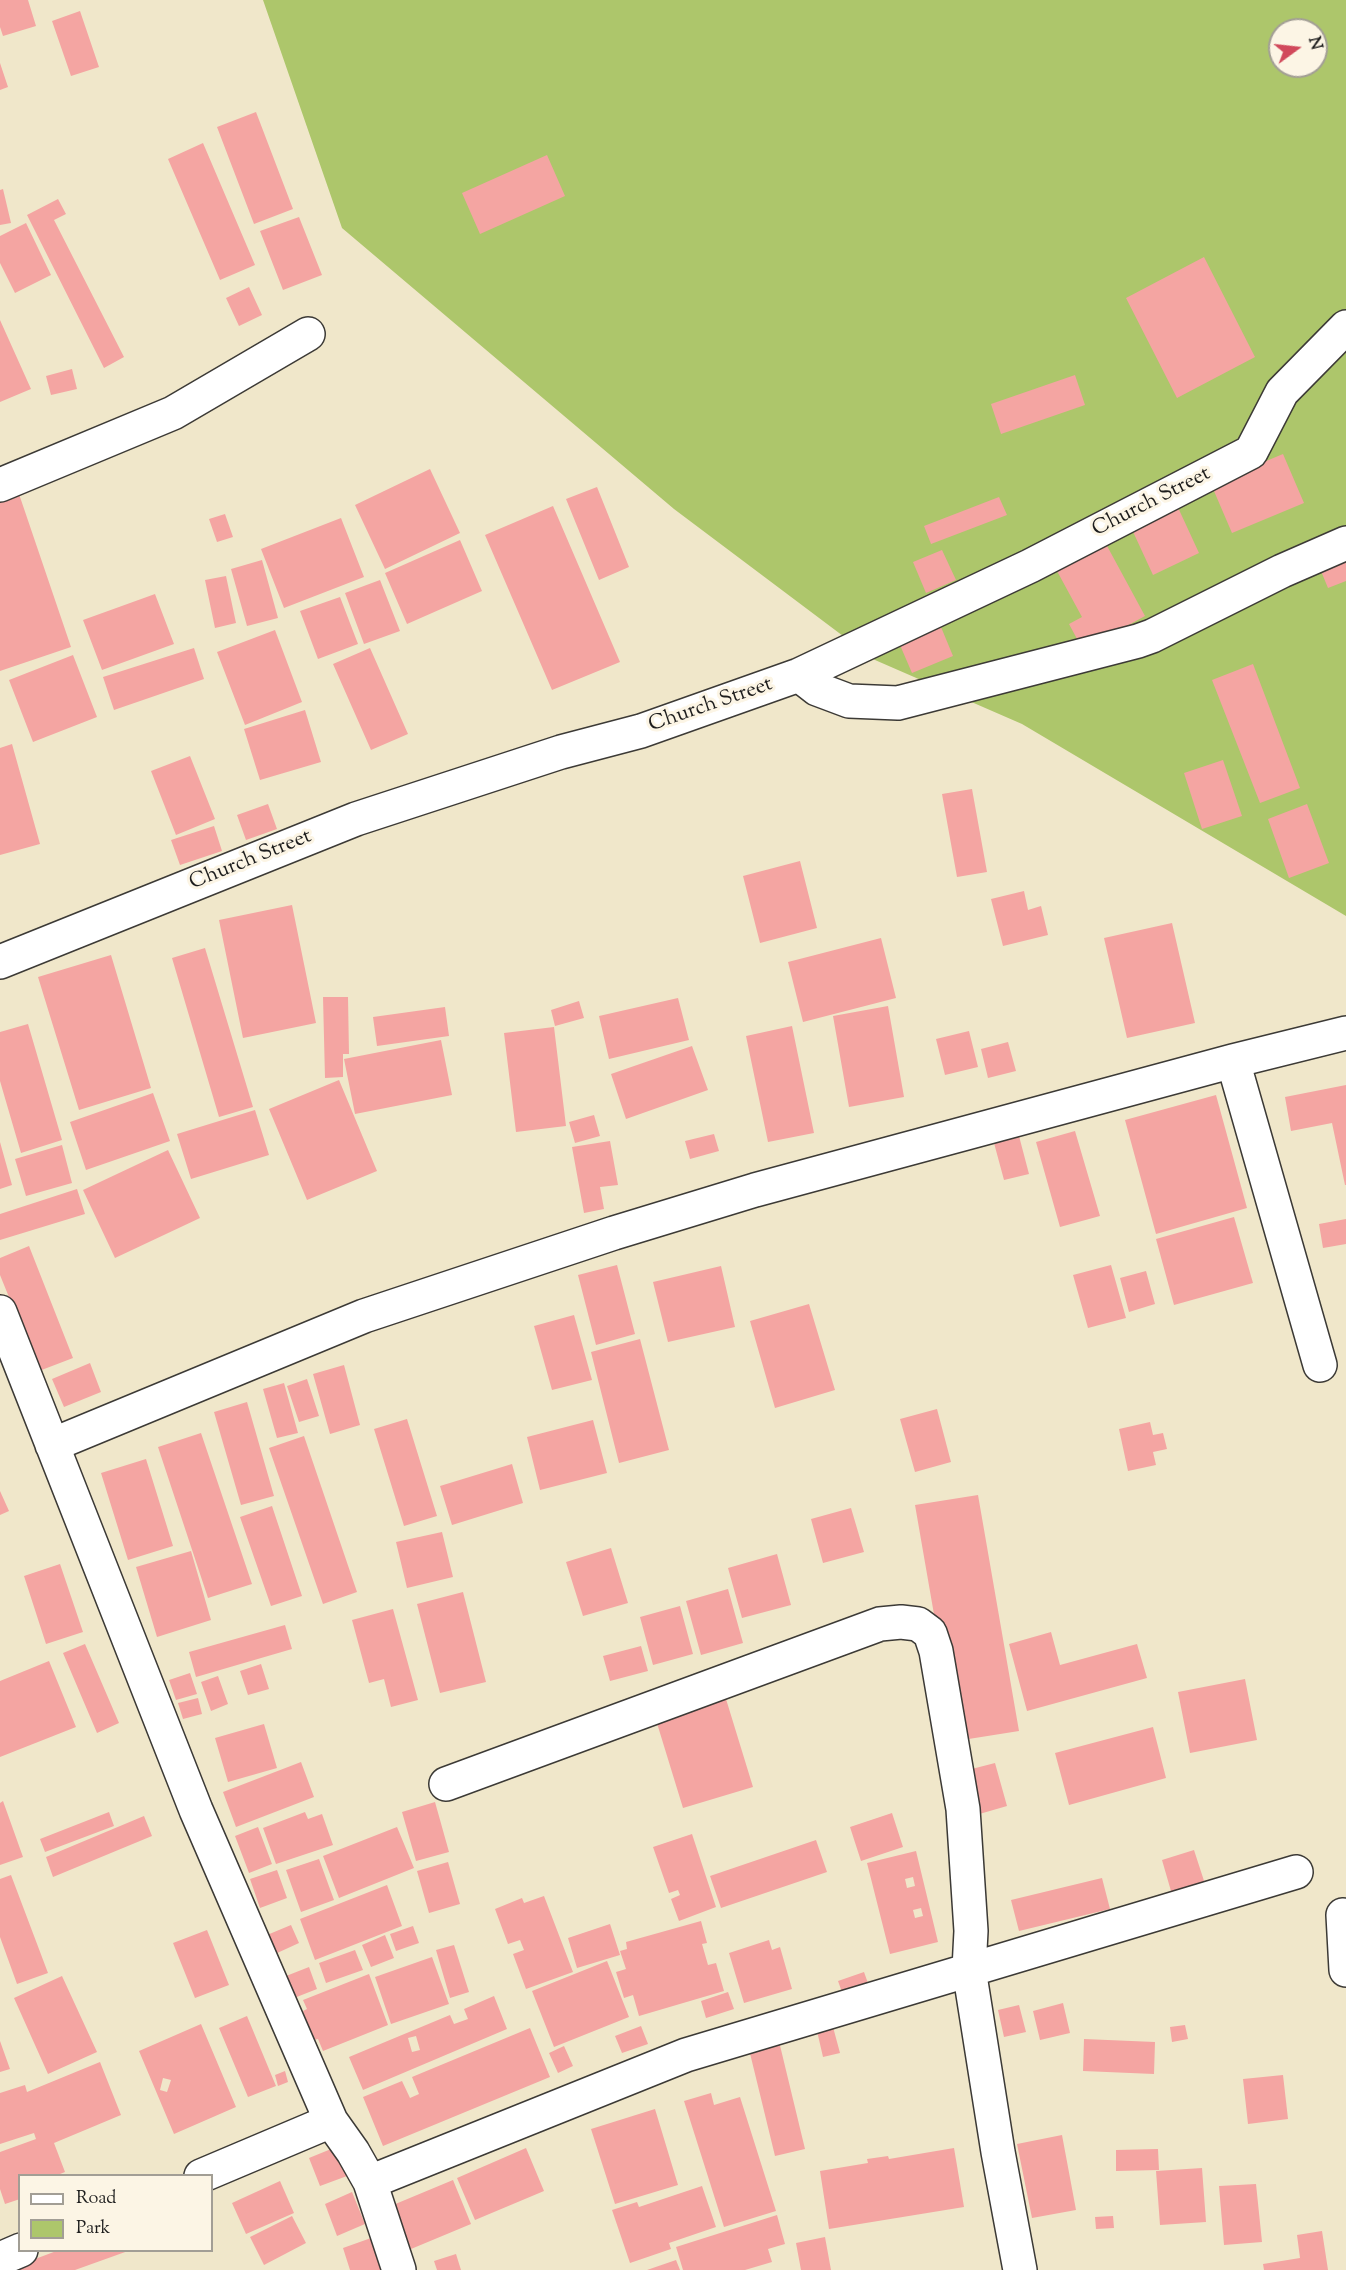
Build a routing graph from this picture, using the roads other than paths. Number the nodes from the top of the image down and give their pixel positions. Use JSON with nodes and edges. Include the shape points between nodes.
{"nodes":[{"id":1,"x":1346,"y":327,"type":"edge"},
{"id":2,"x":308,"y":334,"type":"dead end"},
{"id":3,"x":0,"y":485,"type":"edge"},
{"id":4,"x":1346,"y":543,"type":"edge"},
{"id":5,"x":799,"y":675,"type":"junction"},
{"id":6,"x":0,"y":962,"type":"edge"},
{"id":7,"x":1346,"y":1033,"type":"edge"},
{"id":8,"x":1233,"y":1060,"type":"junction"},
{"id":9,"x":0,"y":1312,"type":"edge"},
{"id":10,"x":1320,"y":1365,"type":"dead end"},
{"id":11,"x":52,"y":1445,"type":"junction"},
{"id":12,"x":446,"y":1784,"type":"dead end"},
{"id":13,"x":1296,"y":1872,"type":"dead end"},
{"id":14,"x":1343,"y":1915,"type":"dead end"},
{"id":15,"x":969,"y":1970,"type":"junction"},
{"id":16,"x":1346,"y":1970,"type":"edge"},
{"id":17,"x":331,"y":2121,"type":"junction"},
{"id":18,"x":203,"y":2174,"type":"edge"},
{"id":19,"x":370,"y":2182,"type":"junction"},
{"id":20,"x":18,"y":2251,"type":"edge"},
{"id":21,"x":0,"y":2259,"type":"edge"},
{"id":22,"x":399,"y":2270,"type":"edge"},
{"id":23,"x":1020,"y":2270,"type":"edge"}],
"edges":[{"from":1,"to":5,"type":"street","name":"Church Street","via":[[1282,392],[1251,452],[1030,566]]},
{"from":2,"to":3,"type":"street","via":[[173,412]]},
{"from":4,"to":5,"type":"street","via":[[1138,641],[898,703],[849,701],[817,689]]},
{"from":5,"to":6,"type":"street","name":"Church Street","via":[[641,731],[561,752],[356,819]]},
{"from":7,"to":8,"type":"street"},
{"from":8,"to":10,"type":"street"},
{"from":8,"to":11,"type":"street","via":[[755,1190],[614,1233],[364,1316]]},
{"from":9,"to":11,"type":"street"},
{"from":11,"to":17,"type":"street","via":[[196,1810]]},
{"from":12,"to":15,"type":"street","via":[[880,1624],[918,1624],[930,1634],[936,1651],[963,1809],[971,1931]]},
{"from":13,"to":15,"type":"street"},
{"from":14,"to":16,"type":"street"},
{"from":15,"to":19,"type":"street","via":[[686,2055]]},
{"from":15,"to":23,"type":"street"},
{"from":17,"to":18,"type":"street"},
{"from":17,"to":19,"type":"street"},
{"from":19,"to":22,"type":"street"},
{"from":20,"to":21,"type":"street"}]}
